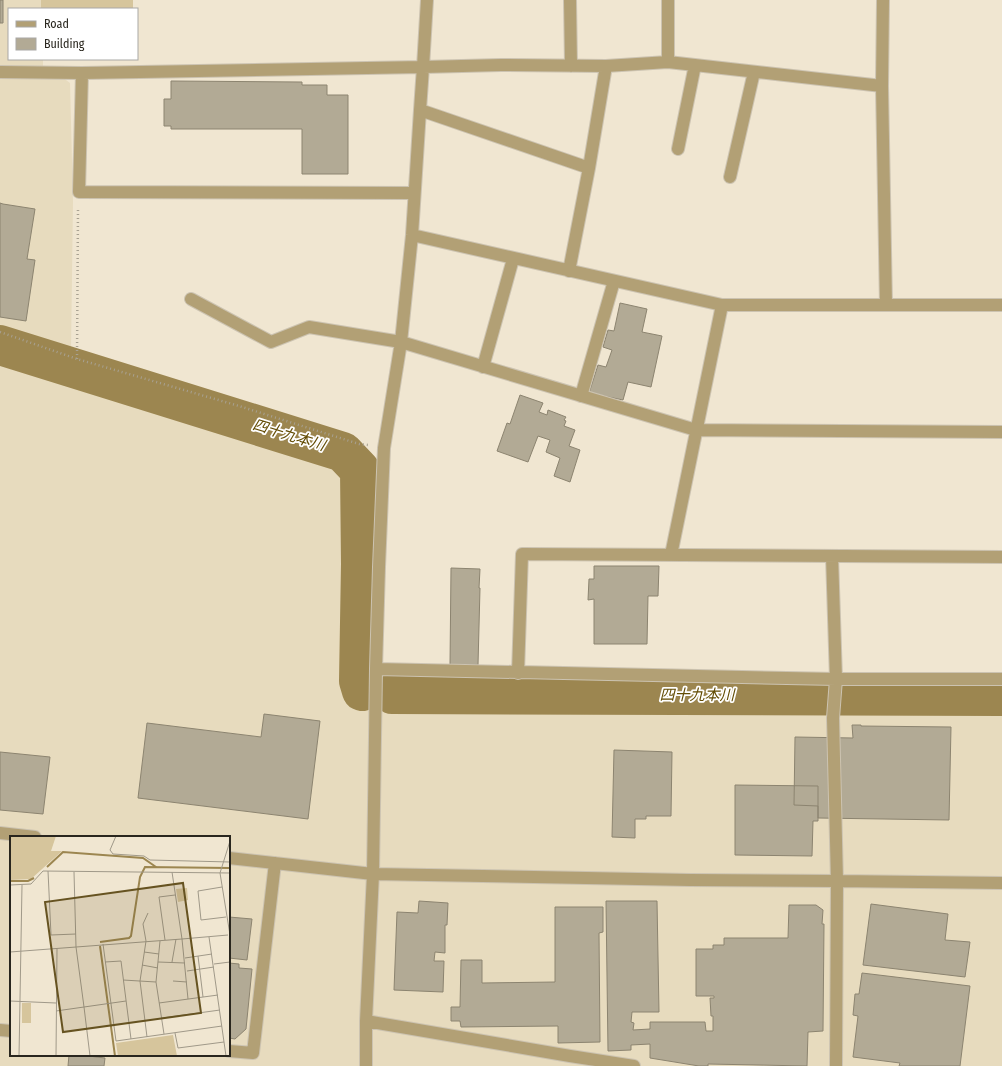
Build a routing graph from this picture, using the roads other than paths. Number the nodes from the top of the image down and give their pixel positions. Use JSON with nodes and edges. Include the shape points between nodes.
{"nodes":[{"id":1,"x":427,"y":0,"type":"edge"},
{"id":2,"x":570,"y":0,"type":"edge"},
{"id":3,"x":668,"y":0,"type":"edge"},
{"id":4,"x":883,"y":0,"type":"edge"},
{"id":5,"x":668,"y":62,"type":"junction"},
{"id":6,"x":694,"y":65,"type":"junction"},
{"id":7,"x":571,"y":66,"type":"junction"},
{"id":8,"x":606,"y":66,"type":"junction"},
{"id":9,"x":424,"y":67,"type":"junction"},
{"id":10,"x":0,"y":72,"type":"edge"},
{"id":11,"x":754,"y":72,"type":"junction"},
{"id":12,"x":82,"y":73,"type":"junction"},
{"id":13,"x":882,"y":86,"type":"junction"},
{"id":14,"x":420,"y":110,"type":"junction"},
{"id":15,"x":678,"y":149,"type":"dead end"},
{"id":16,"x":589,"y":168,"type":"junction"},
{"id":17,"x":730,"y":177,"type":"dead end"},
{"id":18,"x":414,"y":193,"type":"junction"},
{"id":19,"x":412,"y":236,"type":"junction"},
{"id":20,"x":514,"y":259,"type":"junction"},
{"id":21,"x":569,"y":271,"type":"junction"},
{"id":22,"x":614,"y":281,"type":"junction"},
{"id":23,"x":191,"y":299,"type":"dead end"},
{"id":24,"x":722,"y":305,"type":"junction"},
{"id":25,"x":886,"y":305,"type":"junction"},
{"id":26,"x":1002,"y":305,"type":"edge"},
{"id":27,"x":401,"y":342,"type":"junction"},
{"id":28,"x":483,"y":367,"type":"junction"},
{"id":29,"x":580,"y":396,"type":"junction"},
{"id":30,"x":696,"y":430,"type":"junction"},
{"id":31,"x":1002,"y":432,"type":"edge"},
{"id":32,"x":671,"y":555,"type":"junction"},
{"id":33,"x":832,"y":556,"type":"junction"},
{"id":34,"x":1002,"y":557,"type":"edge"},
{"id":35,"x":376,"y":669,"type":"junction"},
{"id":36,"x":518,"y":673,"type":"junction"},
{"id":37,"x":836,"y":679,"type":"junction"},
{"id":38,"x":1002,"y":679,"type":"edge"},
{"id":39,"x":0,"y":833,"type":"edge"},
{"id":40,"x":26,"y":836,"type":"edge"},
{"id":41,"x":230,"y":858,"type":"edge"},
{"id":42,"x":275,"y":863,"type":"junction"},
{"id":43,"x":373,"y":874,"type":"junction"},
{"id":44,"x":837,"y":881,"type":"junction"},
{"id":45,"x":1002,"y":884,"type":"edge"},
{"id":46,"x":366,"y":1021,"type":"junction"},
{"id":47,"x":0,"y":1030,"type":"edge"},
{"id":48,"x":10,"y":1031,"type":"edge"},
{"id":49,"x":230,"y":1051,"type":"edge"},
{"id":50,"x":366,"y":1066,"type":"edge"},
{"id":51,"x":634,"y":1066,"type":"edge"},
{"id":52,"x":836,"y":1066,"type":"edge"}],
"edges":[{"from":1,"to":9,"type":"street"},
{"from":2,"to":7,"type":"street"},
{"from":3,"to":5,"type":"street"},
{"from":4,"to":13,"type":"street"},
{"from":5,"to":6,"type":"street"},
{"from":5,"to":8,"type":"street"},
{"from":6,"to":11,"type":"street"},
{"from":6,"to":15,"type":"street"},
{"from":7,"to":8,"type":"street"},
{"from":7,"to":9,"type":"street"},
{"from":8,"to":16,"type":"street"},
{"from":9,"to":12,"type":"street"},
{"from":9,"to":14,"type":"street"},
{"from":10,"to":12,"type":"street"},
{"from":11,"to":13,"type":"street"},
{"from":11,"to":17,"type":"street"},
{"from":12,"to":18,"type":"street","via":[[78,192]]},
{"from":13,"to":25,"type":"street"},
{"from":14,"to":16,"type":"street"},
{"from":14,"to":18,"type":"street"},
{"from":16,"to":21,"type":"street"},
{"from":18,"to":19,"type":"street"},
{"from":19,"to":20,"type":"street"},
{"from":19,"to":27,"type":"street"},
{"from":20,"to":21,"type":"street"},
{"from":20,"to":28,"type":"street"},
{"from":21,"to":22,"type":"street"},
{"from":22,"to":24,"type":"street"},
{"from":22,"to":29,"type":"street"},
{"from":23,"to":27,"type":"street","via":[[271,342],[309,327]]},
{"from":24,"to":25,"type":"street"},
{"from":24,"to":30,"type":"street"},
{"from":25,"to":26,"type":"street"},
{"from":27,"to":28,"type":"street"},
{"from":27,"to":35,"type":"street","via":[[384,448]]},
{"from":28,"to":29,"type":"street"},
{"from":29,"to":30,"type":"street"},
{"from":30,"to":31,"type":"street"},
{"from":30,"to":32,"type":"street"},
{"from":32,"to":33,"type":"street"},
{"from":32,"to":36,"type":"street","via":[[522,554]]},
{"from":33,"to":34,"type":"street"},
{"from":33,"to":37,"type":"street"},
{"from":35,"to":36,"type":"street"},
{"from":35,"to":43,"type":"street"},
{"from":36,"to":37,"type":"street"},
{"from":37,"to":38,"type":"street"},
{"from":37,"to":44,"type":"street","via":[[833,718]]},
{"from":39,"to":40,"type":"street"},
{"from":41,"to":42,"type":"street"},
{"from":42,"to":43,"type":"street"},
{"from":42,"to":49,"type":"street","via":[[253,1053]]},
{"from":43,"to":44,"type":"street"},
{"from":43,"to":46,"type":"street"},
{"from":44,"to":45,"type":"street"},
{"from":44,"to":52,"type":"street"},
{"from":46,"to":50,"type":"street"},
{"from":46,"to":51,"type":"street"},
{"from":47,"to":48,"type":"street"}]}
